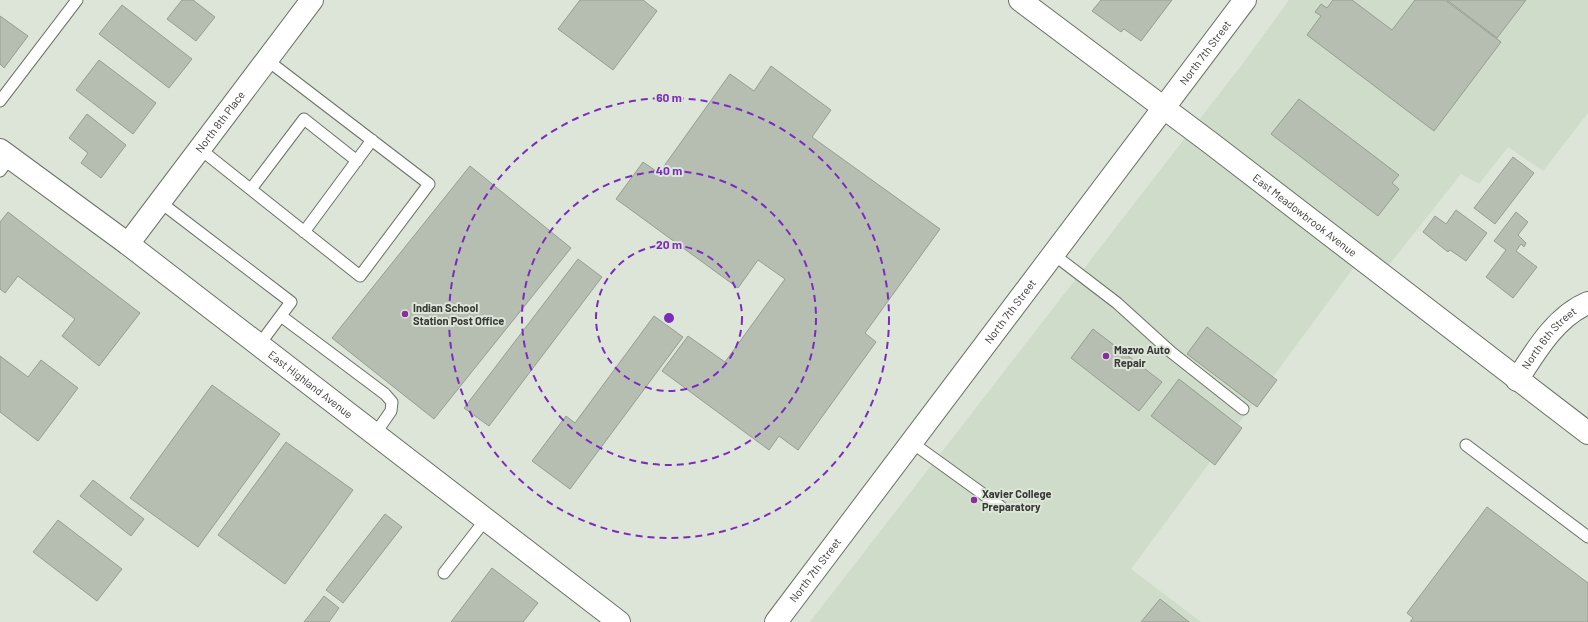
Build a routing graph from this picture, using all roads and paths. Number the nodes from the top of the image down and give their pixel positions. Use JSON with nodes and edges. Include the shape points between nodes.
{"nodes":[{"id":1,"x":77,"y":0,"type":"edge"},
{"id":2,"x":312,"y":0,"type":"edge"},
{"id":3,"x":1020,"y":0,"type":"edge"},
{"id":4,"x":1245,"y":0,"type":"edge"},
{"id":5,"x":267,"y":60,"type":"junction"},
{"id":6,"x":0,"y":101,"type":"edge"},
{"id":7,"x":1164,"y":108,"type":"junction"},
{"id":8,"x":372,"y":140,"type":"junction"},
{"id":9,"x":200,"y":148,"type":"junction"},
{"id":10,"x":3,"y":159,"type":"edge"},
{"id":11,"x":357,"y":161,"type":"junction"},
{"id":12,"x":251,"y":190,"type":"junction"},
{"id":13,"x":160,"y":202,"type":"junction"},
{"id":14,"x":304,"y":232,"type":"junction"},
{"id":15,"x":128,"y":244,"type":"junction"},
{"id":16,"x":1053,"y":254,"type":"junction"},
{"id":17,"x":1588,"y":303,"type":"edge"},
{"id":18,"x":281,"y":316,"type":"junction"},
{"id":19,"x":259,"y":345,"type":"junction"},
{"id":20,"x":1517,"y":380,"type":"junction"},
{"id":21,"x":1243,"y":409,"type":"dead end"},
{"id":22,"x":1588,"y":433,"type":"edge"},
{"id":23,"x":375,"y":434,"type":"junction"},
{"id":24,"x":911,"y":442,"type":"junction"},
{"id":25,"x":1466,"y":446,"type":"dead end"},
{"id":26,"x":1001,"y":507,"type":"dead end"},
{"id":27,"x":486,"y":519,"type":"junction"},
{"id":28,"x":1588,"y":537,"type":"edge"},
{"id":29,"x":444,"y":573,"type":"dead end"},
{"id":30,"x":619,"y":622,"type":"edge"},
{"id":31,"x":776,"y":622,"type":"edge"}],
"edges":[{"from":1,"to":6,"type":"lane"},
{"from":2,"to":5,"type":"street","name":"North 8th Place"},
{"from":3,"to":7,"type":"street","name":"East Meadowbrook Avenue"},
{"from":4,"to":7,"type":"street","name":"North 7th Street"},
{"from":5,"to":8,"type":"lane"},
{"from":5,"to":9,"type":"street","name":"North 8th Place"},
{"from":7,"to":16,"type":"street","name":"North 7th Street"},
{"from":7,"to":20,"type":"street","name":"East Meadowbrook Avenue"},
{"from":8,"to":11,"type":"lane"},
{"from":8,"to":14,"type":"lane","via":[[430,184],[360,276]]},
{"from":9,"to":12,"type":"lane"},
{"from":9,"to":13,"type":"street","name":"North 8th Place"},
{"from":10,"to":15,"type":"street","name":"East Highland Avenue"},
{"from":11,"to":12,"type":"lane","via":[[304,119]]},
{"from":11,"to":14,"type":"lane"},
{"from":12,"to":14,"type":"lane"},
{"from":13,"to":15,"type":"street","name":"North 8th Place"},
{"from":13,"to":18,"type":"lane","via":[[291,302]]},
{"from":15,"to":19,"type":"street","name":"East Highland Avenue"},
{"from":16,"to":21,"type":"lane","via":[[1117,303],[1171,352]]},
{"from":16,"to":24,"type":"street","name":"North 7th Street"},
{"from":17,"to":20,"type":"street","name":"North 6th Street","via":[[1580,306],[1544,337]]},
{"from":18,"to":19,"type":"lane"},
{"from":18,"to":23,"type":"lane","via":[[385,394],[392,402],[391,410]]},
{"from":19,"to":23,"type":"street","name":"East Highland Avenue"},
{"from":20,"to":22,"type":"street","name":"East Meadowbrook Avenue"},
{"from":23,"to":27,"type":"street","name":"East Highland Avenue"},
{"from":24,"to":26,"type":"lane"},
{"from":24,"to":31,"type":"street","name":"North 7th Street"},
{"from":25,"to":28,"type":"lane"},
{"from":27,"to":29,"type":"lane"},
{"from":27,"to":30,"type":"street","name":"East Highland Avenue"}]}
